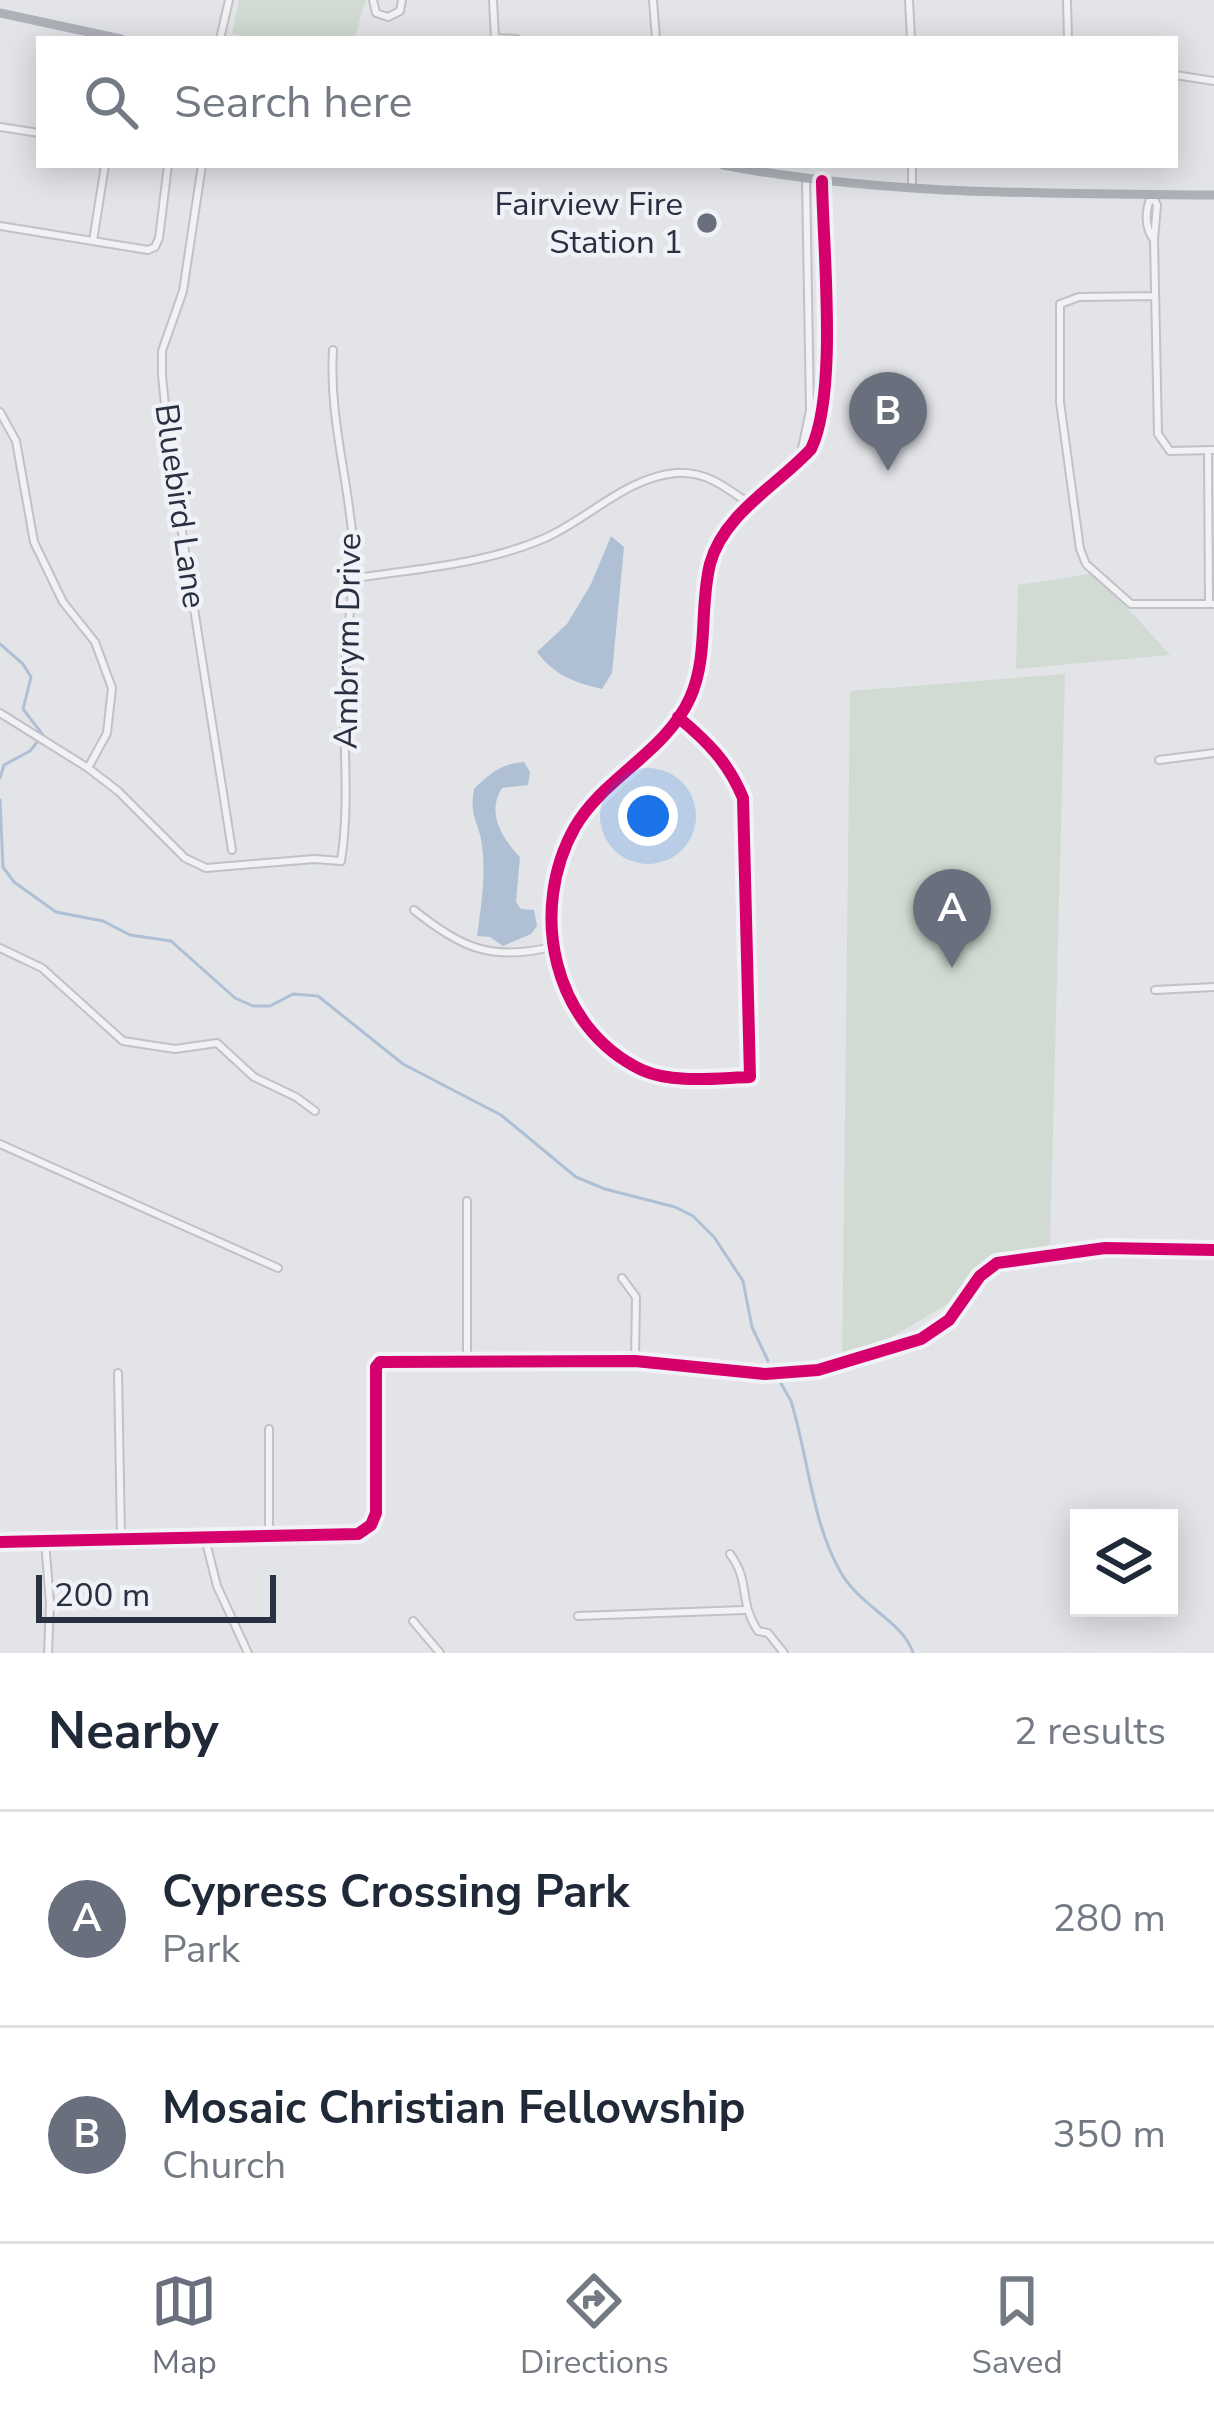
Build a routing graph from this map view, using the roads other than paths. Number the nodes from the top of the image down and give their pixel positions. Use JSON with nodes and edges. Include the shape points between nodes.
{"nodes":[{"id":1,"x":229,"y":0,"type":"edge"},
{"id":2,"x":373,"y":0,"type":"edge"},
{"id":3,"x":402,"y":0,"type":"edge"},
{"id":4,"x":494,"y":0,"type":"edge"},
{"id":5,"x":653,"y":0,"type":"edge"},
{"id":6,"x":909,"y":0,"type":"edge"},
{"id":7,"x":1067,"y":0,"type":"edge"},
{"id":8,"x":0,"y":13,"type":"edge"},
{"id":9,"x":68,"y":34,"type":"edge"},
{"id":10,"x":221,"y":36,"type":"edge"},
{"id":11,"x":495,"y":36,"type":"edge"},
{"id":12,"x":656,"y":36,"type":"edge"},
{"id":13,"x":911,"y":36,"type":"edge"},
{"id":14,"x":1068,"y":36,"type":"edge"},
{"id":15,"x":1178,"y":75,"type":"edge"},
{"id":16,"x":1214,"y":81,"type":"edge"},
{"id":17,"x":0,"y":127,"type":"edge"},
{"id":18,"x":36,"y":133,"type":"edge"},
{"id":19,"x":105,"y":168,"type":"edge"},
{"id":20,"x":168,"y":168,"type":"edge"},
{"id":21,"x":202,"y":168,"type":"edge"},
{"id":22,"x":740,"y":168,"type":"edge"},
{"id":23,"x":912,"y":168,"type":"edge"},
{"id":24,"x":806,"y":179,"type":"junction"},
{"id":25,"x":822,"y":181,"type":"junction"},
{"id":26,"x":912,"y":190,"type":"junction"},
{"id":27,"x":1153,"y":194,"type":"junction"},
{"id":28,"x":1214,"y":195,"type":"edge"},
{"id":29,"x":0,"y":226,"type":"edge"},
{"id":30,"x":93,"y":241,"type":"junction"},
{"id":31,"x":1155,"y":296,"type":"junction"},
{"id":32,"x":333,"y":350,"type":"dead end"},
{"id":33,"x":0,"y":412,"type":"edge"},
{"id":34,"x":1211,"y":450,"type":"edge"},
{"id":35,"x":800,"y":461,"type":"junction"},
{"id":36,"x":751,"y":505,"type":"junction"},
{"id":37,"x":355,"y":578,"type":"junction"},
{"id":38,"x":1212,"y":604,"type":"edge"},
{"id":39,"x":0,"y":713,"type":"edge"},
{"id":40,"x":678,"y":717,"type":"junction"},
{"id":41,"x":1214,"y":753,"type":"edge"},
{"id":42,"x":1159,"y":760,"type":"dead end"},
{"id":43,"x":88,"y":768,"type":"junction"},
{"id":44,"x":232,"y":850,"type":"dead end"},
{"id":45,"x":414,"y":910,"type":"dead end"},
{"id":46,"x":552,"y":947,"type":"junction"},
{"id":47,"x":0,"y":948,"type":"edge"},
{"id":48,"x":1214,"y":987,"type":"edge"},
{"id":49,"x":1155,"y":990,"type":"dead end"},
{"id":50,"x":315,"y":1111,"type":"dead end"},
{"id":51,"x":0,"y":1144,"type":"edge"},
{"id":52,"x":467,"y":1202,"type":"dead end"},
{"id":53,"x":1214,"y":1250,"type":"edge"},
{"id":54,"x":278,"y":1268,"type":"dead end"},
{"id":55,"x":622,"y":1278,"type":"dead end"},
{"id":56,"x":467,"y":1359,"type":"junction"},
{"id":57,"x":635,"y":1361,"type":"junction"},
{"id":58,"x":118,"y":1372,"type":"dead end"},
{"id":59,"x":268,"y":1429,"type":"dead end"},
{"id":60,"x":121,"y":1537,"type":"junction"},
{"id":61,"x":269,"y":1537,"type":"junction"},
{"id":62,"x":205,"y":1538,"type":"junction"},
{"id":63,"x":45,"y":1541,"type":"junction"},
{"id":64,"x":0,"y":1542,"type":"edge"},
{"id":65,"x":730,"y":1554,"type":"dead end"},
{"id":66,"x":744,"y":1610,"type":"junction"},
{"id":67,"x":578,"y":1616,"type":"dead end"},
{"id":68,"x":412,"y":1621,"type":"dead end"},
{"id":69,"x":48,"y":1653,"type":"edge"},
{"id":70,"x":248,"y":1653,"type":"edge"},
{"id":71,"x":440,"y":1653,"type":"edge"},
{"id":72,"x":784,"y":1653,"type":"edge"}],
"edges":[{"from":1,"to":10,"type":"street"},
{"from":2,"to":3,"type":"street","via":[[376,13],[388,17]]},
{"from":4,"to":11,"type":"street"},
{"from":5,"to":12,"type":"street"},
{"from":6,"to":13,"type":"street"},
{"from":7,"to":14,"type":"street"},
{"from":8,"to":9,"type":"main road"},
{"from":15,"to":16,"type":"street"},
{"from":17,"to":18,"type":"street"},
{"from":19,"to":30,"type":"street"},
{"from":20,"to":30,"type":"street","via":[[155,247]]},
{"from":21,"to":44,"type":"street","name":"Bluebird Lane","via":[[162,374]]},
{"from":22,"to":24,"type":"main road"},
{"from":23,"to":26,"type":"street"},
{"from":24,"to":25,"type":"main road"},
{"from":24,"to":35,"type":"street","via":[[810,410]]},
{"from":25,"to":26,"type":"main road"},
{"from":25,"to":35,"type":"street","via":[[824,416]]},
{"from":26,"to":27,"type":"main road"},
{"from":27,"to":28,"type":"main road"},
{"from":27,"to":31,"type":"street"},
{"from":29,"to":30,"type":"street"},
{"from":31,"to":34,"type":"street","via":[[1162,444],[1169,451]]},
{"from":31,"to":38,"type":"street","via":[[1060,304],[1061,415],[1085,564],[1131,604]]},
{"from":32,"to":37,"type":"street","name":"Ambrym Drive","via":[[333,418]]},
{"from":33,"to":43,"type":"street","via":[[16,441],[34,542],[63,602],[95,642],[112,688],[107,733]]},
{"from":34,"to":38,"type":"street"},
{"from":35,"to":36,"type":"street"},
{"from":36,"to":37,"type":"street","via":[[694,473],[655,477],[522,546]]},
{"from":36,"to":40,"type":"street","via":[[731,523],[710,564],[701,664]]},
{"from":37,"to":43,"type":"street","name":"Ambrym Drive","via":[[341,861],[206,868]]},
{"from":39,"to":43,"type":"street"},
{"from":40,"to":46,"type":"street","via":[[578,822],[555,881]]},
{"from":40,"to":46,"type":"street","via":[[717,750],[743,798],[750,1077],[666,1077],[607,1049],[564,988]]},
{"from":41,"to":42,"type":"street"},
{"from":45,"to":46,"type":"street","via":[[477,951]]},
{"from":47,"to":50,"type":"street","via":[[42,968],[123,1042],[175,1049],[217,1043],[254,1077]]},
{"from":48,"to":49,"type":"street"},
{"from":51,"to":54,"type":"street"},
{"from":52,"to":56,"type":"street"},
{"from":53,"to":57,"type":"street","via":[[1102,1248],[997,1263],[949,1320],[921,1339],[842,1366],[765,1374]]},
{"from":55,"to":57,"type":"street","via":[[636,1297]]},
{"from":56,"to":57,"type":"street"},
{"from":56,"to":61,"type":"street","via":[[376,1367],[376,1513],[365,1530]]},
{"from":58,"to":60,"type":"street"},
{"from":59,"to":61,"type":"street"},
{"from":60,"to":62,"type":"street"},
{"from":60,"to":63,"type":"street"},
{"from":61,"to":62,"type":"street"},
{"from":62,"to":70,"type":"street"},
{"from":63,"to":64,"type":"street"},
{"from":63,"to":69,"type":"street"},
{"from":65,"to":66,"type":"street","via":[[744,1580]]},
{"from":66,"to":67,"type":"street"},
{"from":66,"to":72,"type":"street"},
{"from":68,"to":71,"type":"street"}]}
